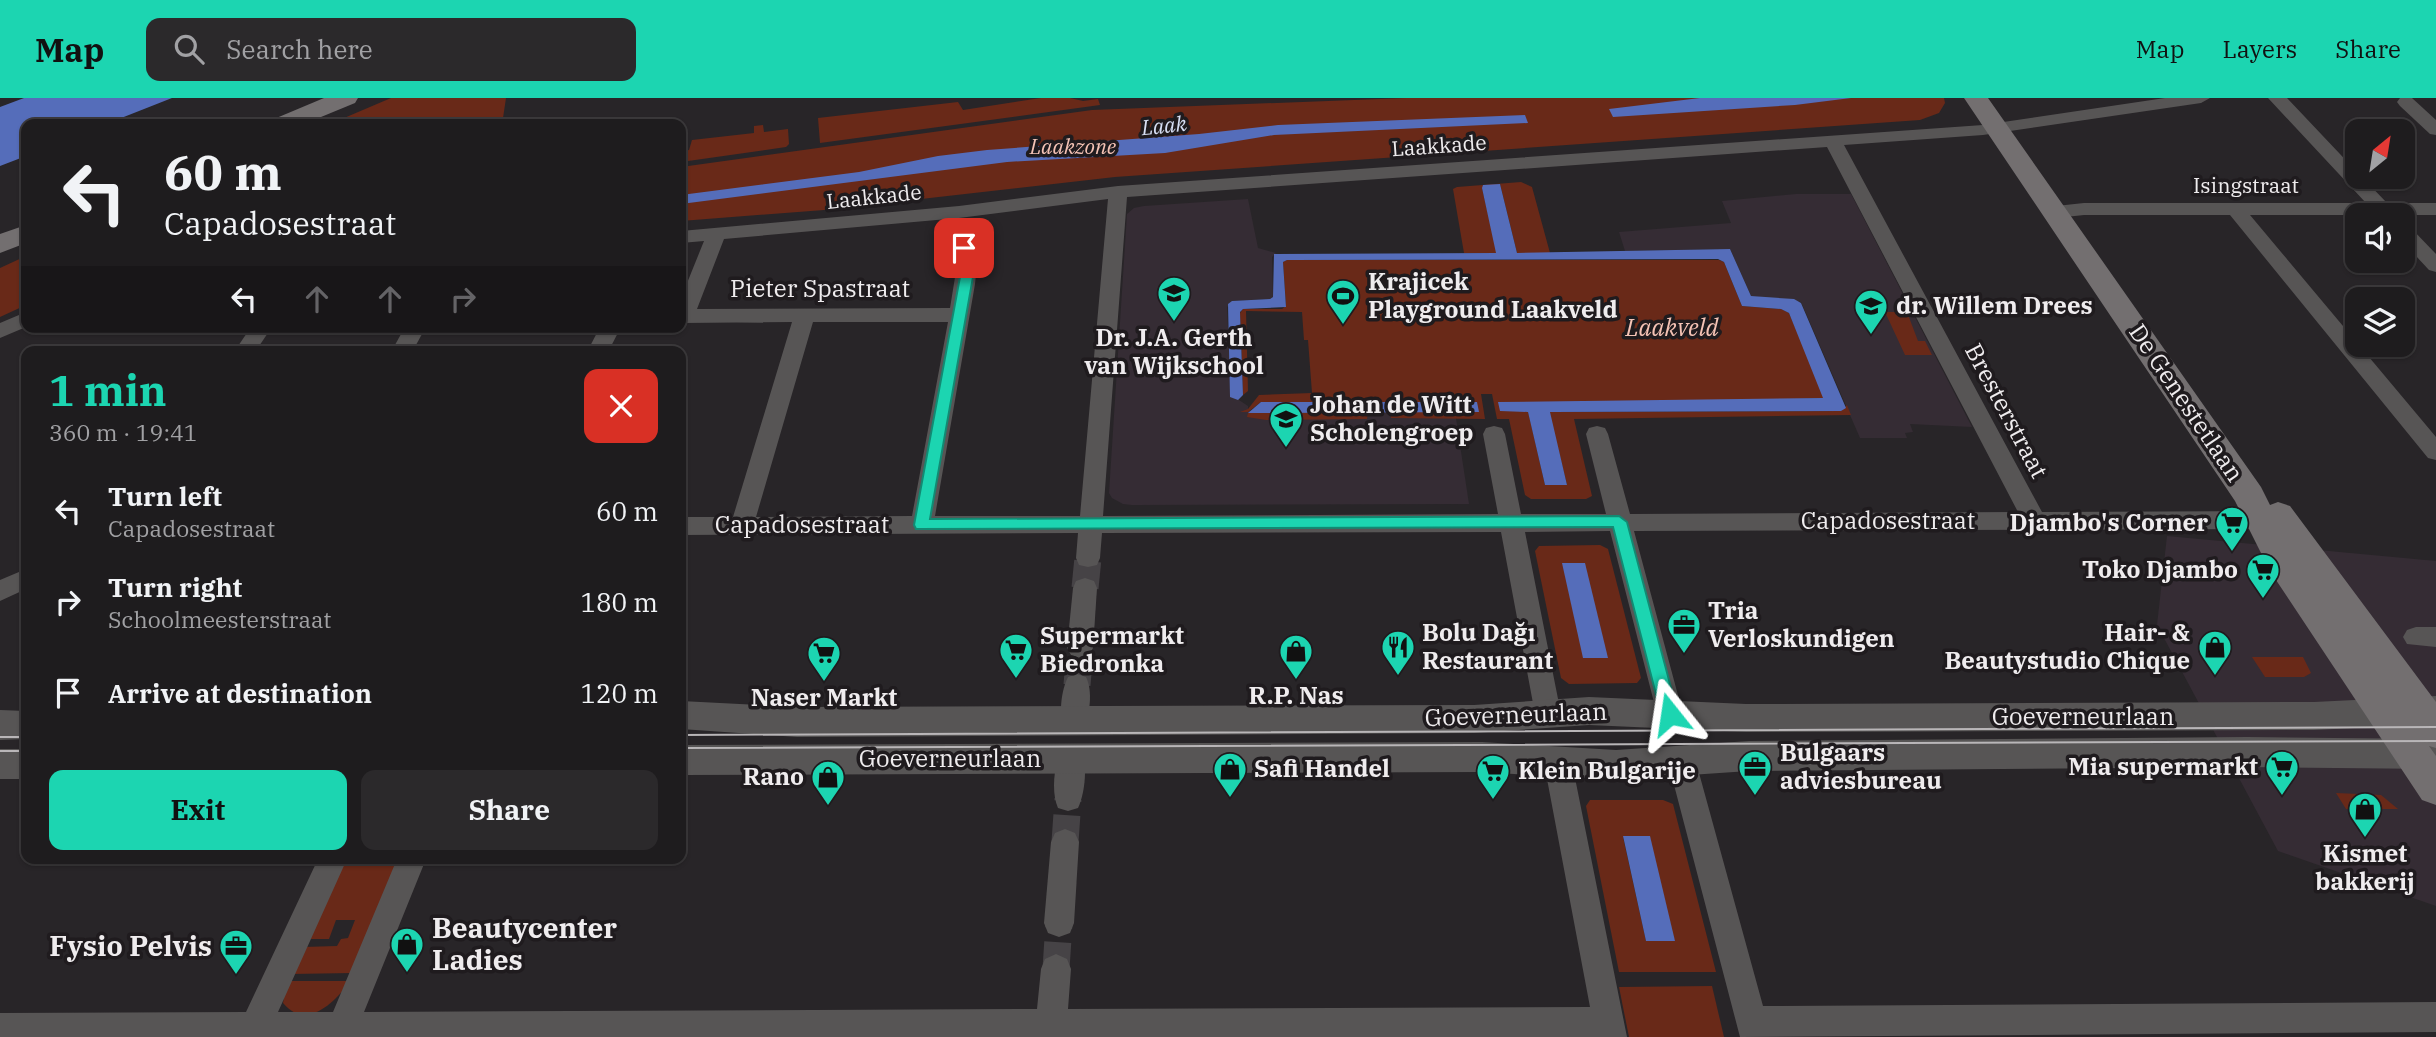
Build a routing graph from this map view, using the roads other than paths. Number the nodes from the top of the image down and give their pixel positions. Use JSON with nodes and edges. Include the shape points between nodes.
{"nodes":[{"id":1,"x":346,"y":98,"type":"edge"},
{"id":2,"x":1976,"y":98,"type":"edge"},
{"id":3,"x":2201,"y":98,"type":"edge"},
{"id":4,"x":2277,"y":98,"type":"edge"},
{"id":5,"x":2406,"y":102,"type":"dead end"},
{"id":6,"x":2005,"y":118,"type":"edge"},
{"id":7,"x":295,"y":119,"type":"edge"},
{"id":8,"x":2436,"y":130,"type":"edge"},
{"id":9,"x":1833,"y":141,"type":"junction"},
{"id":10,"x":1118,"y":192,"type":"junction"},
{"id":11,"x":2376,"y":203,"type":"edge"},
{"id":12,"x":2235,"y":209,"type":"junction"},
{"id":13,"x":2436,"y":209,"type":"edge"},
{"id":14,"x":2415,"y":210,"type":"edge"},
{"id":15,"x":2345,"y":211,"type":"edge"},
{"id":16,"x":2062,"y":212,"type":"junction"},
{"id":17,"x":961,"y":229,"type":"junction"},
{"id":18,"x":716,"y":234,"type":"junction"},
{"id":19,"x":21,"y":235,"type":"edge"},
{"id":20,"x":686,"y":237,"type":"edge"},
{"id":21,"x":0,"y":244,"type":"edge"},
{"id":22,"x":2415,"y":244,"type":"edge"},
{"id":23,"x":2436,"y":267,"type":"edge"},
{"id":24,"x":686,"y":306,"type":"edge"},
{"id":25,"x":960,"y":315,"type":"junction"},
{"id":26,"x":686,"y":316,"type":"edge"},
{"id":27,"x":805,"y":316,"type":"junction"},
{"id":28,"x":21,"y":321,"type":"edge"},
{"id":29,"x":0,"y":331,"type":"edge"},
{"id":30,"x":1597,"y":434,"type":"dead end"},
{"id":31,"x":1494,"y":435,"type":"dead end"},
{"id":32,"x":2436,"y":452,"type":"edge"},
{"id":33,"x":2271,"y":520,"type":"junction"},
{"id":34,"x":2035,"y":521,"type":"junction"},
{"id":35,"x":1511,"y":522,"type":"junction"},
{"id":36,"x":1619,"y":522,"type":"junction"},
{"id":37,"x":1091,"y":524,"type":"junction"},
{"id":38,"x":922,"y":525,"type":"junction"},
{"id":39,"x":686,"y":526,"type":"edge"},
{"id":40,"x":742,"y":526,"type":"junction"},
{"id":41,"x":1087,"y":558,"type":"tunnel mouth"},
{"id":42,"x":21,"y":580,"type":"edge"},
{"id":43,"x":1084,"y":588,"type":"tunnel mouth"},
{"id":44,"x":0,"y":591,"type":"edge"},
{"id":45,"x":1080,"y":648,"type":"tunnel mouth"},
{"id":46,"x":1077,"y":685,"type":"tunnel mouth"},
{"id":47,"x":1548,"y":714,"type":"junction"},
{"id":48,"x":1670,"y":714,"type":"junction"},
{"id":49,"x":686,"y":715,"type":"edge"},
{"id":50,"x":1074,"y":720,"type":"junction"},
{"id":51,"x":0,"y":725,"type":"edge"},
{"id":52,"x":21,"y":725,"type":"edge"},
{"id":53,"x":2421,"y":729,"type":"edge"},
{"id":54,"x":1071,"y":758,"type":"junction"},
{"id":55,"x":686,"y":760,"type":"edge"},
{"id":56,"x":1682,"y":762,"type":"junction"},
{"id":57,"x":1558,"y":763,"type":"junction"},
{"id":58,"x":0,"y":764,"type":"edge"},
{"id":59,"x":21,"y":764,"type":"edge"},
{"id":60,"x":2436,"y":788,"type":"edge"},
{"id":61,"x":1068,"y":799,"type":"tunnel mouth"},
{"id":62,"x":1065,"y":842,"type":"tunnel mouth"},
{"id":63,"x":331,"y":864,"type":"edge"},
{"id":64,"x":410,"y":864,"type":"edge"},
{"id":65,"x":1059,"y":923,"type":"tunnel mouth"},
{"id":66,"x":1056,"y":969,"type":"tunnel mouth"},
{"id":67,"x":2436,"y":1017,"type":"edge"},
{"id":68,"x":342,"y":1027,"type":"junction"},
{"id":69,"x":2306,"y":1027,"type":"edge"},
{"id":70,"x":255,"y":1028,"type":"junction"},
{"id":71,"x":1753,"y":1029,"type":"edge"},
{"id":72,"x":1609,"y":1030,"type":"edge"},
{"id":73,"x":1050,"y":1031,"type":"edge"},
{"id":74,"x":9,"y":1032,"type":"edge"},
{"id":75,"x":296,"y":1032,"type":"edge"},
{"id":76,"x":564,"y":1032,"type":"edge"},
{"id":77,"x":815,"y":1032,"type":"edge"}],
"edges":[{"from":1,"to":7,"type":"main road"},
{"from":2,"to":6,"type":"main road","name":"De Genestetlaan"},
{"from":3,"to":6,"type":"street","name":"Laakkade"},
{"from":4,"to":11,"type":"street"},
{"from":5,"to":8,"type":"street"},
{"from":6,"to":9,"type":"street","name":"Laakkade"},
{"from":6,"to":16,"type":"main road","name":"De Genestetlaan"},
{"from":9,"to":10,"type":"street","name":"Laakkade"},
{"from":9,"to":34,"type":"street","name":"Bresterstraat"},
{"from":10,"to":17,"type":"street","name":"Laakkade"},
{"from":10,"to":37,"type":"street"},
{"from":12,"to":15,"type":"street","name":"Isingstraat"},
{"from":12,"to":16,"type":"street","name":"Isingstraat"},
{"from":12,"to":32,"type":"street"},
{"from":13,"to":14,"type":"street","name":"Isingstraat"},
{"from":16,"to":33,"type":"main road","name":"De Genestetlaan","via":[[2249,496]]},
{"from":17,"to":18,"type":"street","name":"Laakkade"},
{"from":17,"to":25,"type":"street","via":[[967,273]]},
{"from":18,"to":20,"type":"street","name":"Laakkade"},
{"from":18,"to":24,"type":"street"},
{"from":19,"to":21,"type":"main road"},
{"from":22,"to":23,"type":"street"},
{"from":25,"to":27,"type":"street","name":"Pieter Spastraat"},
{"from":25,"to":38,"type":"street"},
{"from":26,"to":27,"type":"street","name":"Pieter Spastraat"},
{"from":27,"to":40,"type":"street"},
{"from":28,"to":29,"type":"street"},
{"from":30,"to":36,"type":"street"},
{"from":31,"to":35,"type":"street"},
{"from":33,"to":34,"type":"street","name":"Capadosestraat"},
{"from":33,"to":53,"type":"main road","name":"De Genestetlaan","via":[[2282,562]]},
{"from":34,"to":36,"type":"street","name":"Capadosestraat"},
{"from":35,"to":36,"type":"street","name":"Capadosestraat"},
{"from":35,"to":37,"type":"street","name":"Capadosestraat"},
{"from":35,"to":47,"type":"street"},
{"from":36,"to":48,"type":"street"},
{"from":37,"to":38,"type":"street","name":"Capadosestraat"},
{"from":37,"to":41,"type":"street"},
{"from":38,"to":40,"type":"street","name":"Capadosestraat"},
{"from":39,"to":40,"type":"street","name":"Capadosestraat"},
{"from":42,"to":44,"type":"street"},
{"from":43,"to":45,"type":"street"},
{"from":46,"to":50,"type":"street"},
{"from":47,"to":48,"type":"street","name":"Goeverneurlaan"},
{"from":47,"to":50,"type":"street","name":"Goeverneurlaan","via":[[1474,719]]},
{"from":48,"to":53,"type":"street","name":"Goeverneurlaan","via":[[1746,718],[2279,716]]},
{"from":49,"to":50,"type":"street","name":"Goeverneurlaan","via":[[797,722]]},
{"from":51,"to":52,"type":"street"},
{"from":53,"to":56,"type":"street","name":"Goeverneurlaan","via":[[2247,752],[1749,756]]},
{"from":53,"to":60,"type":"main road","name":"De Genestetlaan"},
{"from":54,"to":55,"type":"street","name":"Goeverneurlaan"},
{"from":54,"to":57,"type":"street","name":"Goeverneurlaan","via":[[1482,757]]},
{"from":54,"to":61,"type":"street"},
{"from":56,"to":57,"type":"street","name":"Goeverneurlaan"},
{"from":56,"to":71,"type":"street"},
{"from":57,"to":72,"type":"street"},
{"from":58,"to":59,"type":"street"},
{"from":62,"to":65,"type":"street"},
{"from":63,"to":70,"type":"street"},
{"from":64,"to":68,"type":"street"},
{"from":66,"to":73,"type":"street"},
{"from":67,"to":69,"type":"street"},
{"from":68,"to":75,"type":"street"},
{"from":68,"to":76,"type":"street"},
{"from":69,"to":71,"type":"street"},
{"from":70,"to":74,"type":"street"},
{"from":70,"to":75,"type":"street"},
{"from":72,"to":73,"type":"street"},
{"from":73,"to":77,"type":"street"},
{"from":76,"to":77,"type":"street"}]}
